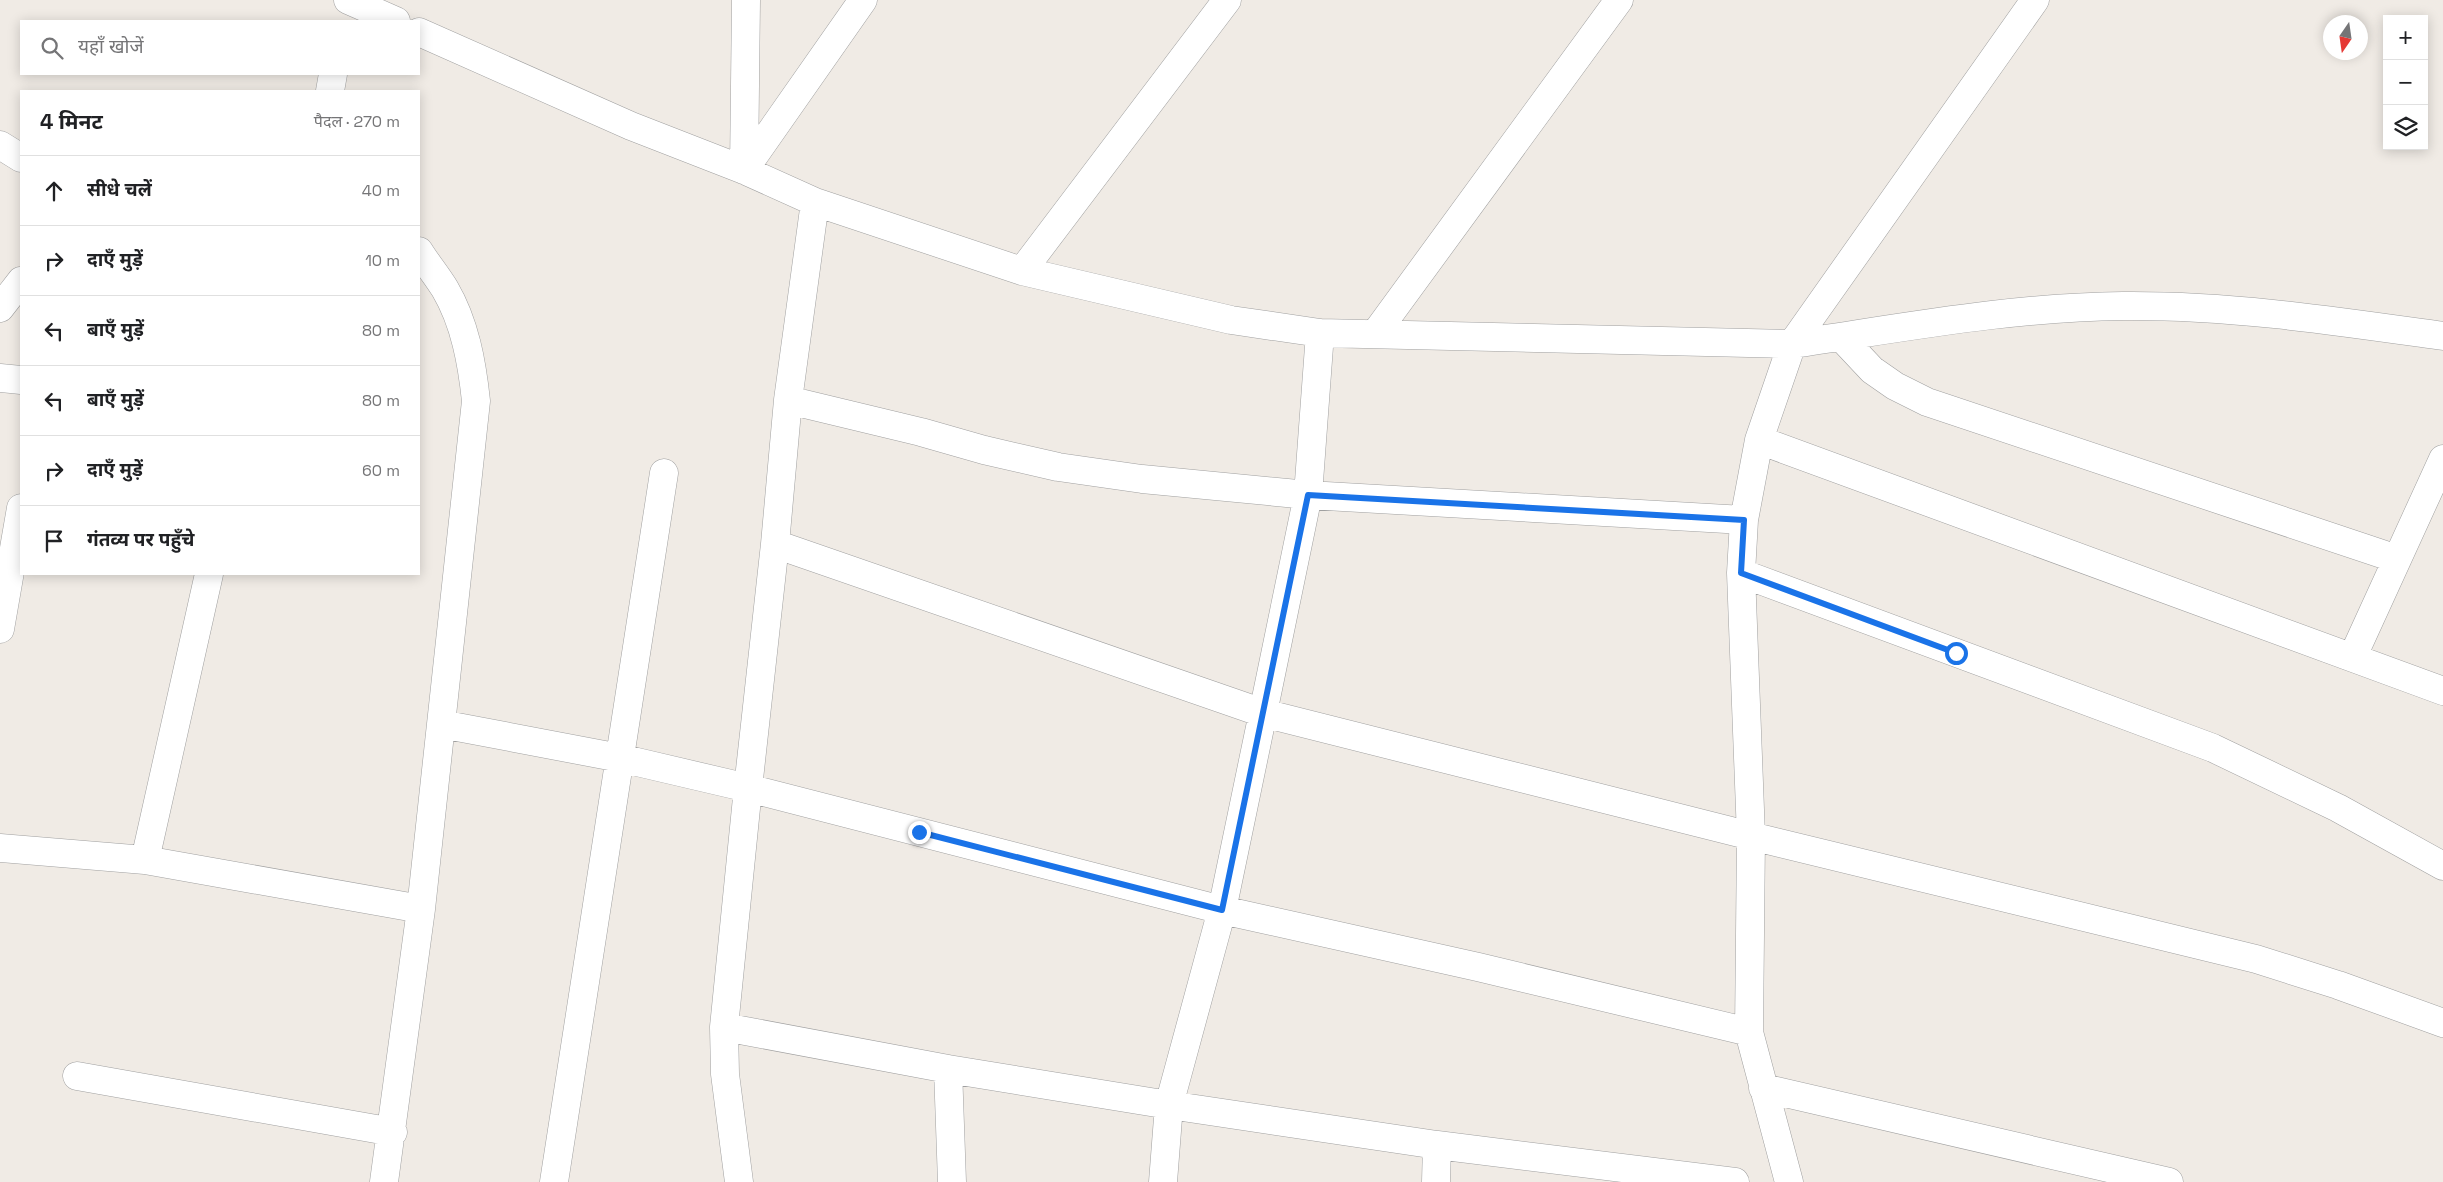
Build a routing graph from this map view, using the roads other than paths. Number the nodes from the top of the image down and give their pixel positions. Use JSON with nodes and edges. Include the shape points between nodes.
{"nodes":[{"id":1,"x":347,"y":0,"type":"edge"},
{"id":2,"x":746,"y":0,"type":"edge"},
{"id":3,"x":863,"y":0,"type":"edge"},
{"id":4,"x":1227,"y":0,"type":"edge"},
{"id":5,"x":1619,"y":0,"type":"edge"},
{"id":6,"x":2035,"y":0,"type":"edge"},
{"id":7,"x":342,"y":20,"type":"edge"},
{"id":8,"x":394,"y":20,"type":"edge"},
{"id":9,"x":420,"y":32,"type":"edge"},
{"id":10,"x":333,"y":75,"type":"edge"},
{"id":11,"x":330,"y":90,"type":"edge"},
{"id":12,"x":0,"y":145,"type":"edge"},
{"id":13,"x":20,"y":157,"type":"edge"},
{"id":14,"x":744,"y":170,"type":"junction"},
{"id":15,"x":815,"y":202,"type":"junction"},
{"id":16,"x":420,"y":252,"type":"edge"},
{"id":17,"x":1022,"y":271,"type":"junction"},
{"id":18,"x":20,"y":282,"type":"edge"},
{"id":19,"x":0,"y":308,"type":"edge"},
{"id":20,"x":1320,"y":333,"type":"junction"},
{"id":21,"x":1375,"y":334,"type":"junction"},
{"id":22,"x":2443,"y":336,"type":"edge"},
{"id":23,"x":1841,"y":337,"type":"junction"},
{"id":24,"x":1792,"y":344,"type":"junction"},
{"id":25,"x":0,"y":378,"type":"edge"},
{"id":26,"x":20,"y":380,"type":"edge"},
{"id":27,"x":788,"y":400,"type":"junction"},
{"id":28,"x":1759,"y":440,"type":"junction"},
{"id":29,"x":2443,"y":459,"type":"edge"},
{"id":30,"x":664,"y":473,"type":"dead end"},
{"id":31,"x":1308,"y":495,"type":"junction"},
{"id":32,"x":20,"y":514,"type":"edge"},
{"id":33,"x":1744,"y":520,"type":"junction"},
{"id":34,"x":775,"y":544,"type":"junction"},
{"id":35,"x":2397,"y":559,"type":"junction"},
{"id":36,"x":1741,"y":573,"type":"junction"},
{"id":37,"x":209,"y":575,"type":"edge"},
{"id":38,"x":0,"y":629,"type":"edge"},
{"id":39,"x":2353,"y":656,"type":"junction"},
{"id":40,"x":2443,"y":691,"type":"edge"},
{"id":41,"x":1263,"y":713,"type":"junction"},
{"id":42,"x":441,"y":724,"type":"junction"},
{"id":43,"x":620,"y":758,"type":"junction"},
{"id":44,"x":748,"y":788,"type":"junction"},
{"id":45,"x":1751,"y":836,"type":"junction"},
{"id":46,"x":0,"y":848,"type":"edge"},
{"id":47,"x":146,"y":860,"type":"junction"},
{"id":48,"x":2443,"y":866,"type":"edge"},
{"id":49,"x":421,"y":909,"type":"junction"},
{"id":50,"x":1222,"y":910,"type":"junction"},
{"id":51,"x":2443,"y":1023,"type":"edge"},
{"id":52,"x":724,"y":1027,"type":"junction"},
{"id":53,"x":1749,"y":1032,"type":"junction"},
{"id":54,"x":948,"y":1069,"type":"junction"},
{"id":55,"x":77,"y":1076,"type":"dead end"},
{"id":56,"x":1764,"y":1088,"type":"junction"},
{"id":57,"x":1169,"y":1105,"type":"junction"},
{"id":58,"x":393,"y":1132,"type":"junction"},
{"id":59,"x":1438,"y":1145,"type":"junction"},
{"id":60,"x":384,"y":1182,"type":"edge"},
{"id":61,"x":554,"y":1182,"type":"edge"},
{"id":62,"x":739,"y":1182,"type":"edge"},
{"id":63,"x":952,"y":1182,"type":"edge"},
{"id":64,"x":1163,"y":1182,"type":"edge"},
{"id":65,"x":1436,"y":1182,"type":"edge"},
{"id":66,"x":1735,"y":1182,"type":"edge"},
{"id":67,"x":1789,"y":1182,"type":"edge"},
{"id":68,"x":2169,"y":1182,"type":"edge"}],
"edges":[{"from":1,"to":7,"type":"street"},
{"from":1,"to":8,"type":"street"},
{"from":2,"to":14,"type":"street"},
{"from":3,"to":14,"type":"street"},
{"from":4,"to":17,"type":"street"},
{"from":5,"to":21,"type":"street"},
{"from":6,"to":24,"type":"street"},
{"from":9,"to":14,"type":"street","via":[[631,126]]},
{"from":10,"to":11,"type":"street"},
{"from":12,"to":13,"type":"street"},
{"from":14,"to":15,"type":"street"},
{"from":15,"to":17,"type":"street"},
{"from":15,"to":27,"type":"street"},
{"from":16,"to":42,"type":"street","via":[[446,291],[460,324],[472,362],[476,401]]},
{"from":17,"to":20,"type":"street","via":[[1231,320]]},
{"from":18,"to":19,"type":"street"},
{"from":20,"to":21,"type":"street"},
{"from":20,"to":31,"type":"street"},
{"from":21,"to":24,"type":"street"},
{"from":22,"to":23,"type":"street","via":[[2279,314],[2122,306],[2027,311]]},
{"from":23,"to":24,"type":"street"},
{"from":23,"to":35,"type":"street","via":[[1872,370],[1927,402]]},
{"from":24,"to":28,"type":"street"},
{"from":25,"to":26,"type":"street"},
{"from":27,"to":31,"type":"street","via":[[1058,467],[1142,479]]},
{"from":27,"to":34,"type":"street"},
{"from":28,"to":33,"type":"street"},
{"from":28,"to":39,"type":"street"},
{"from":29,"to":35,"type":"street"},
{"from":30,"to":43,"type":"street"},
{"from":31,"to":33,"type":"street"},
{"from":31,"to":41,"type":"street"},
{"from":32,"to":38,"type":"street"},
{"from":33,"to":36,"type":"street"},
{"from":34,"to":41,"type":"street"},
{"from":34,"to":44,"type":"street"},
{"from":35,"to":39,"type":"street"},
{"from":36,"to":45,"type":"street"},
{"from":36,"to":48,"type":"street","via":[[2213,748],[2329,804]]},
{"from":37,"to":47,"type":"street"},
{"from":39,"to":40,"type":"street"},
{"from":41,"to":45,"type":"street"},
{"from":41,"to":50,"type":"street"},
{"from":42,"to":43,"type":"street"},
{"from":42,"to":49,"type":"street"},
{"from":43,"to":44,"type":"street"},
{"from":43,"to":61,"type":"street"},
{"from":44,"to":50,"type":"street"},
{"from":44,"to":52,"type":"street"},
{"from":45,"to":51,"type":"street","via":[[2256,959]]},
{"from":45,"to":53,"type":"street"},
{"from":46,"to":47,"type":"street"},
{"from":47,"to":49,"type":"street"},
{"from":49,"to":58,"type":"street"},
{"from":50,"to":53,"type":"street"},
{"from":50,"to":57,"type":"street"},
{"from":52,"to":54,"type":"street"},
{"from":52,"to":62,"type":"street","via":[[725,1074]]},
{"from":53,"to":56,"type":"street"},
{"from":54,"to":57,"type":"street"},
{"from":54,"to":63,"type":"street"},
{"from":55,"to":58,"type":"street"},
{"from":56,"to":67,"type":"street"},
{"from":56,"to":68,"type":"street"},
{"from":57,"to":59,"type":"street"},
{"from":57,"to":64,"type":"street"},
{"from":58,"to":60,"type":"street"},
{"from":59,"to":65,"type":"street"},
{"from":59,"to":66,"type":"street"}]}
